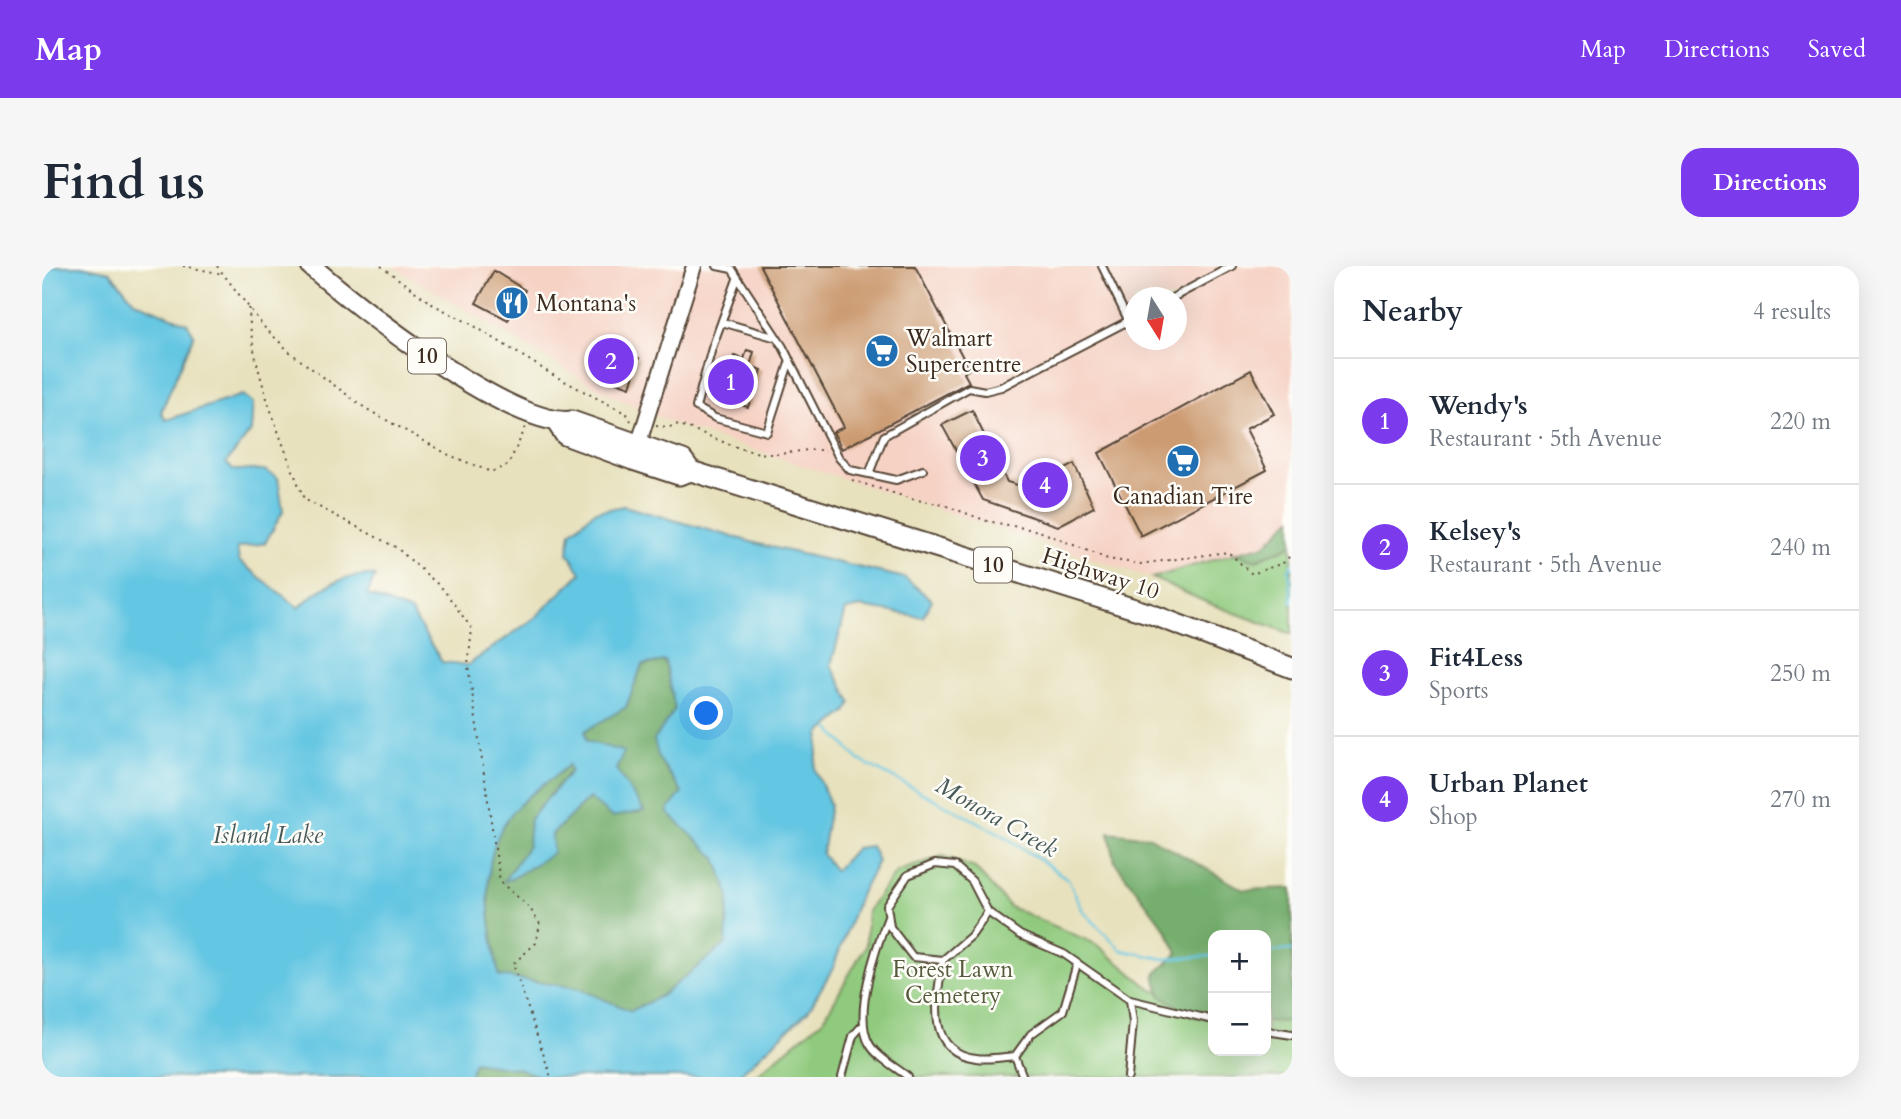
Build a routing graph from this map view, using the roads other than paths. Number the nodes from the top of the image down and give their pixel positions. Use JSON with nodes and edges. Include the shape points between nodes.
{"nodes":[{"id":1,"x":311,"y":266,"type":"edge"},
{"id":2,"x":694,"y":266,"type":"edge"},
{"id":3,"x":717,"y":266,"type":"edge"},
{"id":4,"x":1102,"y":266,"type":"edge"},
{"id":5,"x":1232,"y":266,"type":"edge"},
{"id":6,"x":733,"y":268,"type":"edge"},
{"id":7,"x":737,"y":279,"type":"junction"},
{"id":8,"x":1187,"y":290,"type":"edge"},
{"id":9,"x":1124,"y":306,"type":"edge"},
{"id":10,"x":722,"y":322,"type":"junction"},
{"id":11,"x":1124,"y":324,"type":"edge"},
{"id":12,"x":777,"y":338,"type":"junction"},
{"id":13,"x":790,"y":360,"type":"junction"},
{"id":14,"x":635,"y":452,"type":"junction"},
{"id":15,"x":923,"y":470,"type":"dead end"},
{"id":16,"x":869,"y":474,"type":"junction"},
{"id":17,"x":1292,"y":668,"type":"edge"},
{"id":18,"x":988,"y":912,"type":"junction"},
{"id":19,"x":888,"y":915,"type":"junction"},
{"id":20,"x":943,"y":960,"type":"junction"},
{"id":21,"x":1077,"y":964,"type":"junction"},
{"id":22,"x":1130,"y":1000,"type":"junction"},
{"id":23,"x":1208,"y":1019,"type":"edge"},
{"id":24,"x":861,"y":1027,"type":"junction"},
{"id":25,"x":1271,"y":1032,"type":"edge"},
{"id":26,"x":1292,"y":1035,"type":"edge"},
{"id":27,"x":1015,"y":1056,"type":"junction"},
{"id":28,"x":842,"y":1077,"type":"edge"},
{"id":29,"x":908,"y":1077,"type":"edge"},
{"id":30,"x":1023,"y":1077,"type":"edge"},
{"id":31,"x":1128,"y":1077,"type":"edge"}],
"edges":[{"from":1,"to":14,"type":"highway","name":"Highway 10","number":"10","via":[[354,304],[433,361],[533,413],[558,423],[572,421]]},
{"from":2,"to":14,"type":"street"},
{"from":3,"to":6,"type":"lane"},
{"from":4,"to":9,"type":"lane"},
{"from":5,"to":8,"type":"lane"},
{"from":6,"to":7,"type":"lane"},
{"from":7,"to":10,"type":"lane"},
{"from":7,"to":12,"type":"lane"},
{"from":10,"to":12,"type":"lane"},
{"from":10,"to":13,"type":"lane","via":[[696,407],[715,418],[767,432]]},
{"from":11,"to":16,"type":"lane","via":[[1001,387],[969,388],[907,421],[884,436]]},
{"from":12,"to":13,"type":"lane"},
{"from":13,"to":16,"type":"lane","via":[[839,458],[850,470]]},
{"from":14,"to":17,"type":"highway","name":"Highway 10","number":"10","via":[[683,460],[691,471],[1151,614]]},
{"from":15,"to":16,"type":"lane","via":[[896,480]]},
{"from":18,"to":19,"type":"lane","via":[[972,881],[955,866],[935,864],[908,876],[887,906]]},
{"from":18,"to":20,"type":"lane","via":[[971,936]]},
{"from":18,"to":21,"type":"lane","via":[[1020,935]]},
{"from":19,"to":20,"type":"lane","via":[[890,927],[913,957]]},
{"from":19,"to":24,"type":"lane","via":[[872,965]]},
{"from":20,"to":27,"type":"lane","via":[[936,1000],[940,1037],[953,1051],[976,1058]]},
{"from":21,"to":22,"type":"lane"},
{"from":21,"to":27,"type":"lane","via":[[1063,1011],[1031,1034]]},
{"from":22,"to":23,"type":"lane"},
{"from":22,"to":31,"type":"lane","via":[[1133,1021]]},
{"from":24,"to":28,"type":"lane","via":[[853,1036]]},
{"from":24,"to":29,"type":"lane","via":[[871,1047]]},
{"from":25,"to":26,"type":"lane"},
{"from":27,"to":30,"type":"lane"}]}
